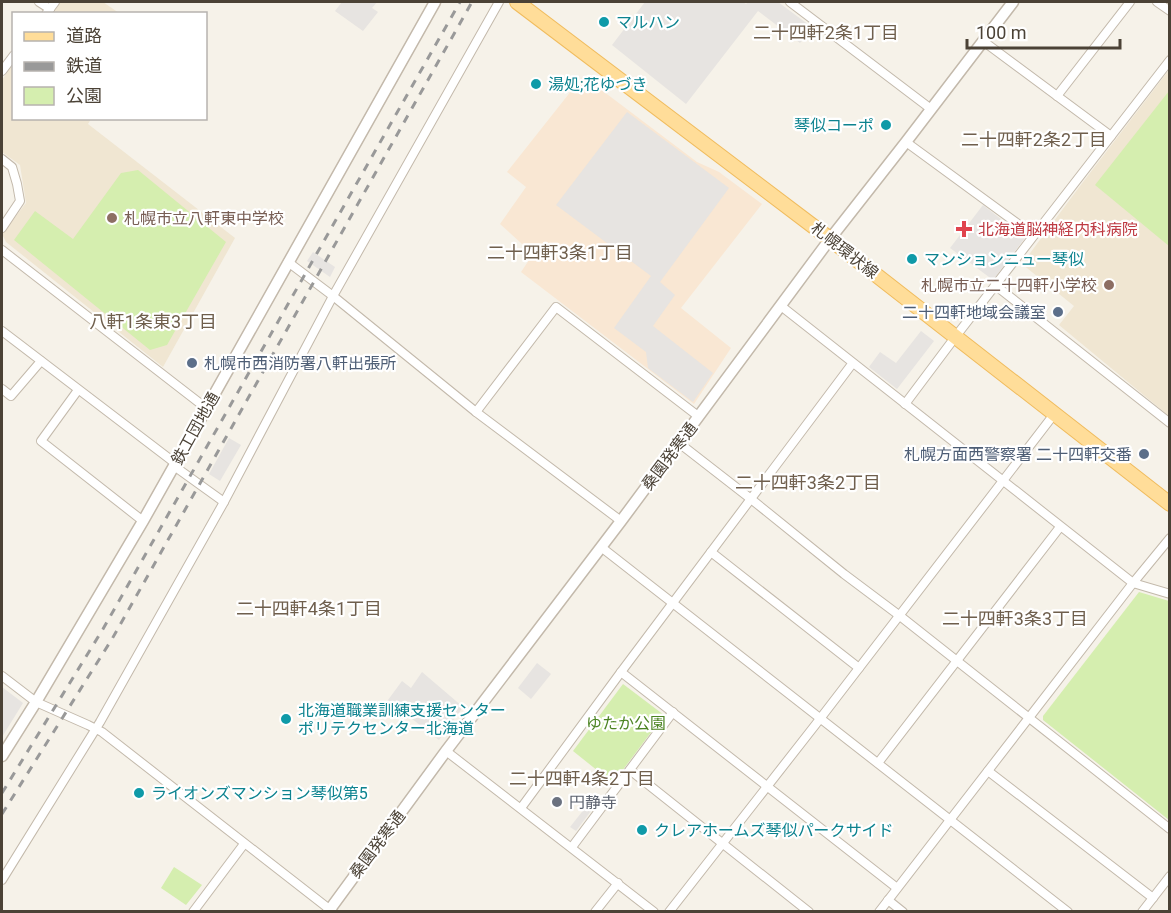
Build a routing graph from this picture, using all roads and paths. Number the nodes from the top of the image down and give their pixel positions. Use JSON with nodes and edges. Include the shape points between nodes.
{"nodes":[{"id":1,"x":39,"y":2,"type":"edge"},
{"id":2,"x":435,"y":2,"type":"edge"},
{"id":3,"x":499,"y":2,"type":"edge"},
{"id":4,"x":517,"y":2,"type":"edge"},
{"id":5,"x":790,"y":2,"type":"edge"},
{"id":6,"x":1013,"y":2,"type":"edge"},
{"id":7,"x":1130,"y":2,"type":"edge"},
{"id":8,"x":1157,"y":2,"type":"edge"},
{"id":9,"x":50,"y":8,"type":"edge"},
{"id":10,"x":1170,"y":11,"type":"edge"},
{"id":11,"x":983,"y":41,"type":"junction"},
{"id":12,"x":1170,"y":60,"type":"edge"},
{"id":13,"x":1057,"y":96,"type":"junction"},
{"id":14,"x":932,"y":109,"type":"junction"},
{"id":15,"x":1111,"y":136,"type":"junction"},
{"id":16,"x":906,"y":142,"type":"junction"},
{"id":17,"x":2,"y":159,"type":"edge"},
{"id":18,"x":2,"y":228,"type":"edge"},
{"id":19,"x":1034,"y":235,"type":"junction"},
{"id":20,"x":830,"y":239,"type":"junction"},
{"id":21,"x":2,"y":250,"type":"edge"},
{"id":22,"x":288,"y":262,"type":"junction"},
{"id":23,"x":995,"y":285,"type":"junction"},
{"id":24,"x":333,"y":296,"type":"junction"},
{"id":25,"x":781,"y":306,"type":"junction"},
{"id":26,"x":2,"y":331,"type":"edge"},
{"id":27,"x":956,"y":336,"type":"junction"},
{"id":28,"x":41,"y":361,"type":"junction"},
{"id":29,"x":852,"y":364,"type":"junction"},
{"id":30,"x":2,"y":389,"type":"edge"},
{"id":31,"x":78,"y":390,"type":"junction"},
{"id":32,"x":905,"y":404,"type":"junction"},
{"id":33,"x":206,"y":408,"type":"junction"},
{"id":34,"x":477,"y":412,"type":"junction"},
{"id":35,"x":1054,"y":414,"type":"junction"},
{"id":36,"x":698,"y":416,"type":"junction"},
{"id":37,"x":1170,"y":423,"type":"edge"},
{"id":38,"x":679,"y":443,"type":"junction"},
{"id":39,"x":174,"y":464,"type":"junction"},
{"id":40,"x":1003,"y":481,"type":"junction"},
{"id":41,"x":751,"y":499,"type":"junction"},
{"id":42,"x":224,"y":502,"type":"junction"},
{"id":43,"x":1170,"y":504,"type":"edge"},
{"id":44,"x":143,"y":520,"type":"junction"},
{"id":45,"x":621,"y":521,"type":"junction"},
{"id":46,"x":1060,"y":527,"type":"junction"},
{"id":47,"x":1170,"y":538,"type":"edge"},
{"id":48,"x":601,"y":547,"type":"junction"},
{"id":49,"x":711,"y":552,"type":"junction"},
{"id":50,"x":1132,"y":583,"type":"junction"},
{"id":51,"x":1170,"y":594,"type":"edge"},
{"id":52,"x":672,"y":603,"type":"junction"},
{"id":53,"x":900,"y":616,"type":"junction"},
{"id":54,"x":957,"y":661,"type":"junction"},
{"id":55,"x":859,"y":668,"type":"junction"},
{"id":56,"x":621,"y":672,"type":"junction"},
{"id":57,"x":2,"y":676,"type":"edge"},
{"id":58,"x":36,"y":702,"type":"junction"},
{"id":59,"x":673,"y":712,"type":"junction"},
{"id":60,"x":820,"y":718,"type":"junction"},
{"id":61,"x":1029,"y":718,"type":"junction"},
{"id":62,"x":96,"y":729,"type":"junction"},
{"id":63,"x":446,"y":751,"type":"junction"},
{"id":64,"x":2,"y":755,"type":"edge"},
{"id":65,"x":878,"y":763,"type":"junction"},
{"id":66,"x":630,"y":770,"type":"junction"},
{"id":67,"x":988,"y":771,"type":"junction"},
{"id":68,"x":767,"y":786,"type":"junction"},
{"id":69,"x":521,"y":808,"type":"junction"},
{"id":70,"x":950,"y":819,"type":"junction"},
{"id":71,"x":1170,"y":829,"type":"edge"},
{"id":72,"x":723,"y":843,"type":"junction"},
{"id":73,"x":244,"y":844,"type":"junction"},
{"id":74,"x":572,"y":848,"type":"junction"},
{"id":75,"x":1170,"y":876,"type":"edge"},
{"id":76,"x":2,"y":880,"type":"edge"},
{"id":77,"x":618,"y":883,"type":"junction"},
{"id":78,"x":897,"y":888,"type":"junction"},
{"id":79,"x":1153,"y":898,"type":"junction"},
{"id":80,"x":888,"y":900,"type":"junction"},
{"id":81,"x":330,"y":911,"type":"edge"},
{"id":82,"x":193,"y":912,"type":"edge"},
{"id":83,"x":595,"y":912,"type":"edge"},
{"id":84,"x":654,"y":912,"type":"edge"},
{"id":85,"x":669,"y":912,"type":"edge"},
{"id":86,"x":809,"y":912,"type":"edge"},
{"id":87,"x":879,"y":912,"type":"edge"},
{"id":88,"x":903,"y":912,"type":"edge"},
{"id":89,"x":1068,"y":912,"type":"edge"},
{"id":90,"x":1142,"y":912,"type":"edge"}],
"edges":[{"from":1,"to":9,"type":"street"},
{"from":2,"to":22,"type":"street","name":"鉄工団地通"},
{"from":3,"to":24,"type":"street"},
{"from":4,"to":20,"type":"main road","name":"札幌環状線"},
{"from":5,"to":14,"type":"street"},
{"from":6,"to":11,"type":"street","name":"桑園発寒通"},
{"from":7,"to":13,"type":"street"},
{"from":8,"to":10,"type":"street"},
{"from":11,"to":13,"type":"street"},
{"from":11,"to":14,"type":"street","name":"桑園発寒通"},
{"from":12,"to":15,"type":"street"},
{"from":13,"to":15,"type":"street"},
{"from":14,"to":16,"type":"street","name":"桑園発寒通"},
{"from":15,"to":19,"type":"street"},
{"from":16,"to":19,"type":"street"},
{"from":16,"to":20,"type":"street","name":"桑園発寒通"},
{"from":17,"to":18,"type":"street","via":[[12,167],[20,201]]},
{"from":19,"to":23,"type":"street"},
{"from":20,"to":25,"type":"street","name":"桑園発寒通"},
{"from":20,"to":27,"type":"main road","name":"札幌環状線"},
{"from":21,"to":33,"type":"street"},
{"from":22,"to":24,"type":"street"},
{"from":22,"to":33,"type":"street","name":"鉄工団地通"},
{"from":23,"to":27,"type":"street"},
{"from":23,"to":37,"type":"street"},
{"from":24,"to":34,"type":"street"},
{"from":24,"to":42,"type":"street"},
{"from":25,"to":29,"type":"street"},
{"from":25,"to":36,"type":"street","name":"桑園発寒通"},
{"from":26,"to":28,"type":"street"},
{"from":27,"to":32,"type":"street"},
{"from":27,"to":35,"type":"main road","name":"札幌環状線"},
{"from":28,"to":30,"type":"street","via":[[11,396]]},
{"from":28,"to":31,"type":"street"},
{"from":29,"to":32,"type":"street"},
{"from":29,"to":41,"type":"street"},
{"from":31,"to":39,"type":"street"},
{"from":31,"to":44,"type":"street","via":[[42,441]]},
{"from":32,"to":40,"type":"street"},
{"from":33,"to":39,"type":"street","name":"鉄工団地通"},
{"from":34,"to":36,"type":"street","via":[[556,307]]},
{"from":34,"to":45,"type":"street"},
{"from":35,"to":40,"type":"street"},
{"from":35,"to":43,"type":"main road","name":"札幌環状線"},
{"from":36,"to":38,"type":"street","name":"桑園発寒通"},
{"from":38,"to":41,"type":"street"},
{"from":38,"to":45,"type":"street","name":"桑園発寒通"},
{"from":39,"to":42,"type":"street"},
{"from":39,"to":44,"type":"street","name":"鉄工団地通"},
{"from":40,"to":46,"type":"street"},
{"from":40,"to":53,"type":"street"},
{"from":41,"to":49,"type":"street"},
{"from":41,"to":53,"type":"street"},
{"from":42,"to":62,"type":"street"},
{"from":44,"to":58,"type":"street","name":"鉄工団地通"},
{"from":45,"to":48,"type":"street","name":"桑園発寒通"},
{"from":46,"to":50,"type":"street"},
{"from":46,"to":54,"type":"street"},
{"from":47,"to":50,"type":"street"},
{"from":48,"to":52,"type":"street"},
{"from":48,"to":63,"type":"street","name":"桑園発寒通"},
{"from":49,"to":52,"type":"street"},
{"from":49,"to":55,"type":"street"},
{"from":50,"to":51,"type":"street"},
{"from":50,"to":61,"type":"street"},
{"from":52,"to":56,"type":"street"},
{"from":52,"to":60,"type":"street"},
{"from":53,"to":54,"type":"street"},
{"from":53,"to":55,"type":"street"},
{"from":54,"to":61,"type":"street"},
{"from":54,"to":65,"type":"street"},
{"from":55,"to":60,"type":"street"},
{"from":56,"to":59,"type":"street"},
{"from":56,"to":69,"type":"street"},
{"from":57,"to":58,"type":"street"},
{"from":58,"to":62,"type":"street"},
{"from":58,"to":64,"type":"street","name":"鉄工団地通"},
{"from":59,"to":66,"type":"street"},
{"from":59,"to":68,"type":"street"},
{"from":60,"to":65,"type":"street"},
{"from":60,"to":68,"type":"street"},
{"from":61,"to":67,"type":"street"},
{"from":61,"to":71,"type":"street"},
{"from":62,"to":73,"type":"street"},
{"from":62,"to":76,"type":"street"},
{"from":63,"to":69,"type":"street"},
{"from":63,"to":81,"type":"street","name":"桑園発寒通"},
{"from":65,"to":70,"type":"street"},
{"from":66,"to":72,"type":"street"},
{"from":66,"to":74,"type":"street"},
{"from":67,"to":70,"type":"street"},
{"from":67,"to":79,"type":"street"},
{"from":68,"to":72,"type":"street"},
{"from":68,"to":78,"type":"street"},
{"from":69,"to":74,"type":"street"},
{"from":70,"to":78,"type":"street"},
{"from":70,"to":89,"type":"street"},
{"from":72,"to":85,"type":"street"},
{"from":72,"to":86,"type":"street"},
{"from":73,"to":81,"type":"street"},
{"from":73,"to":82,"type":"street"},
{"from":74,"to":77,"type":"street"},
{"from":75,"to":79,"type":"street"},
{"from":77,"to":83,"type":"street"},
{"from":77,"to":84,"type":"street"},
{"from":78,"to":80,"type":"street"},
{"from":79,"to":90,"type":"street"},
{"from":80,"to":87,"type":"street"},
{"from":80,"to":88,"type":"street"}]}
